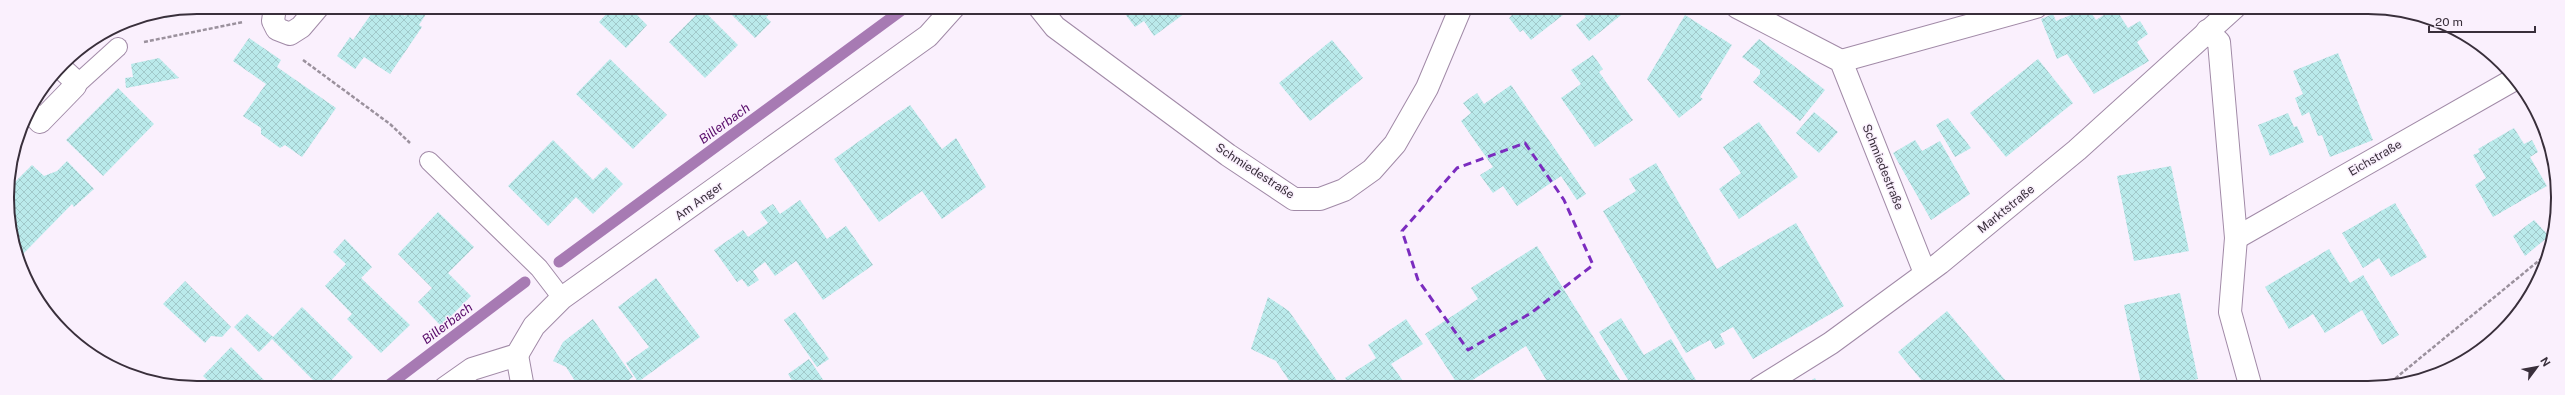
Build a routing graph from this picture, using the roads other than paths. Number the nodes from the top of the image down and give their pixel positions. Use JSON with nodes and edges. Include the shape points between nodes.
{"nodes":[{"id":1,"x":274,"y":14,"type":"edge"},
{"id":2,"x":312,"y":14,"type":"edge"},
{"id":3,"x":948,"y":14,"type":"edge"},
{"id":4,"x":1045,"y":14,"type":"edge"},
{"id":5,"x":1458,"y":14,"type":"edge"},
{"id":6,"x":1750,"y":14,"type":"edge"},
{"id":7,"x":2011,"y":14,"type":"edge"},
{"id":8,"x":2227,"y":14,"type":"edge"},
{"id":9,"x":2207,"y":31,"type":"junction"},
{"id":10,"x":118,"y":47,"type":"road end"},
{"id":11,"x":1841,"y":61,"type":"junction"},
{"id":12,"x":65,"y":71,"type":"edge"},
{"id":13,"x":2510,"y":82,"type":"edge"},
{"id":14,"x":74,"y":86,"type":"junction"},
{"id":15,"x":34,"y":115,"type":"edge"},
{"id":16,"x":429,"y":161,"type":"road end"},
{"id":17,"x":2236,"y":238,"type":"junction"},
{"id":18,"x":1925,"y":273,"type":"junction"},
{"id":19,"x":562,"y":298,"type":"junction"},
{"id":20,"x":516,"y":355,"type":"junction"},
{"id":21,"x":454,"y":381,"type":"edge"},
{"id":22,"x":522,"y":381,"type":"edge"},
{"id":23,"x":1770,"y":381,"type":"edge"},
{"id":24,"x":2249,"y":381,"type":"edge"}],
"edges":[{"from":1,"to":2,"type":"street","via":[[273,21],[277,29],[290,34],[301,27]]},
{"from":3,"to":19,"type":"street","name":"Am Anger","via":[[928,36]]},
{"from":4,"to":5,"type":"street","name":"Schmiedestraße","via":[[1055,27],[1228,155],[1294,199],[1320,199],[1344,190],[1372,170],[1395,144],[1427,88]]},
{"from":6,"to":11,"type":"street"},
{"from":7,"to":11,"type":"street"},
{"from":8,"to":9,"type":"street","name":"Marktstraße"},
{"from":9,"to":17,"type":"street","via":[[2219,42]]},
{"from":9,"to":18,"type":"street","name":"Marktstraße","via":[[2077,150]]},
{"from":10,"to":14,"type":"lane"},
{"from":11,"to":18,"type":"street","name":"Schmiedestraße"},
{"from":12,"to":14,"type":"street","via":[[72,78]]},
{"from":13,"to":17,"type":"street","name":"Eichstraße"},
{"from":14,"to":15,"type":"street","via":[[40,122]]},
{"from":16,"to":19,"type":"lane","via":[[539,268]]},
{"from":17,"to":24,"type":"street","via":[[2230,312]]},
{"from":18,"to":23,"type":"street","name":"Marktstraße","via":[[1832,343]]},
{"from":19,"to":20,"type":"street","name":"Am Anger","via":[[534,326]]},
{"from":20,"to":21,"type":"street","via":[[472,369]]},
{"from":20,"to":22,"type":"street"}]}
